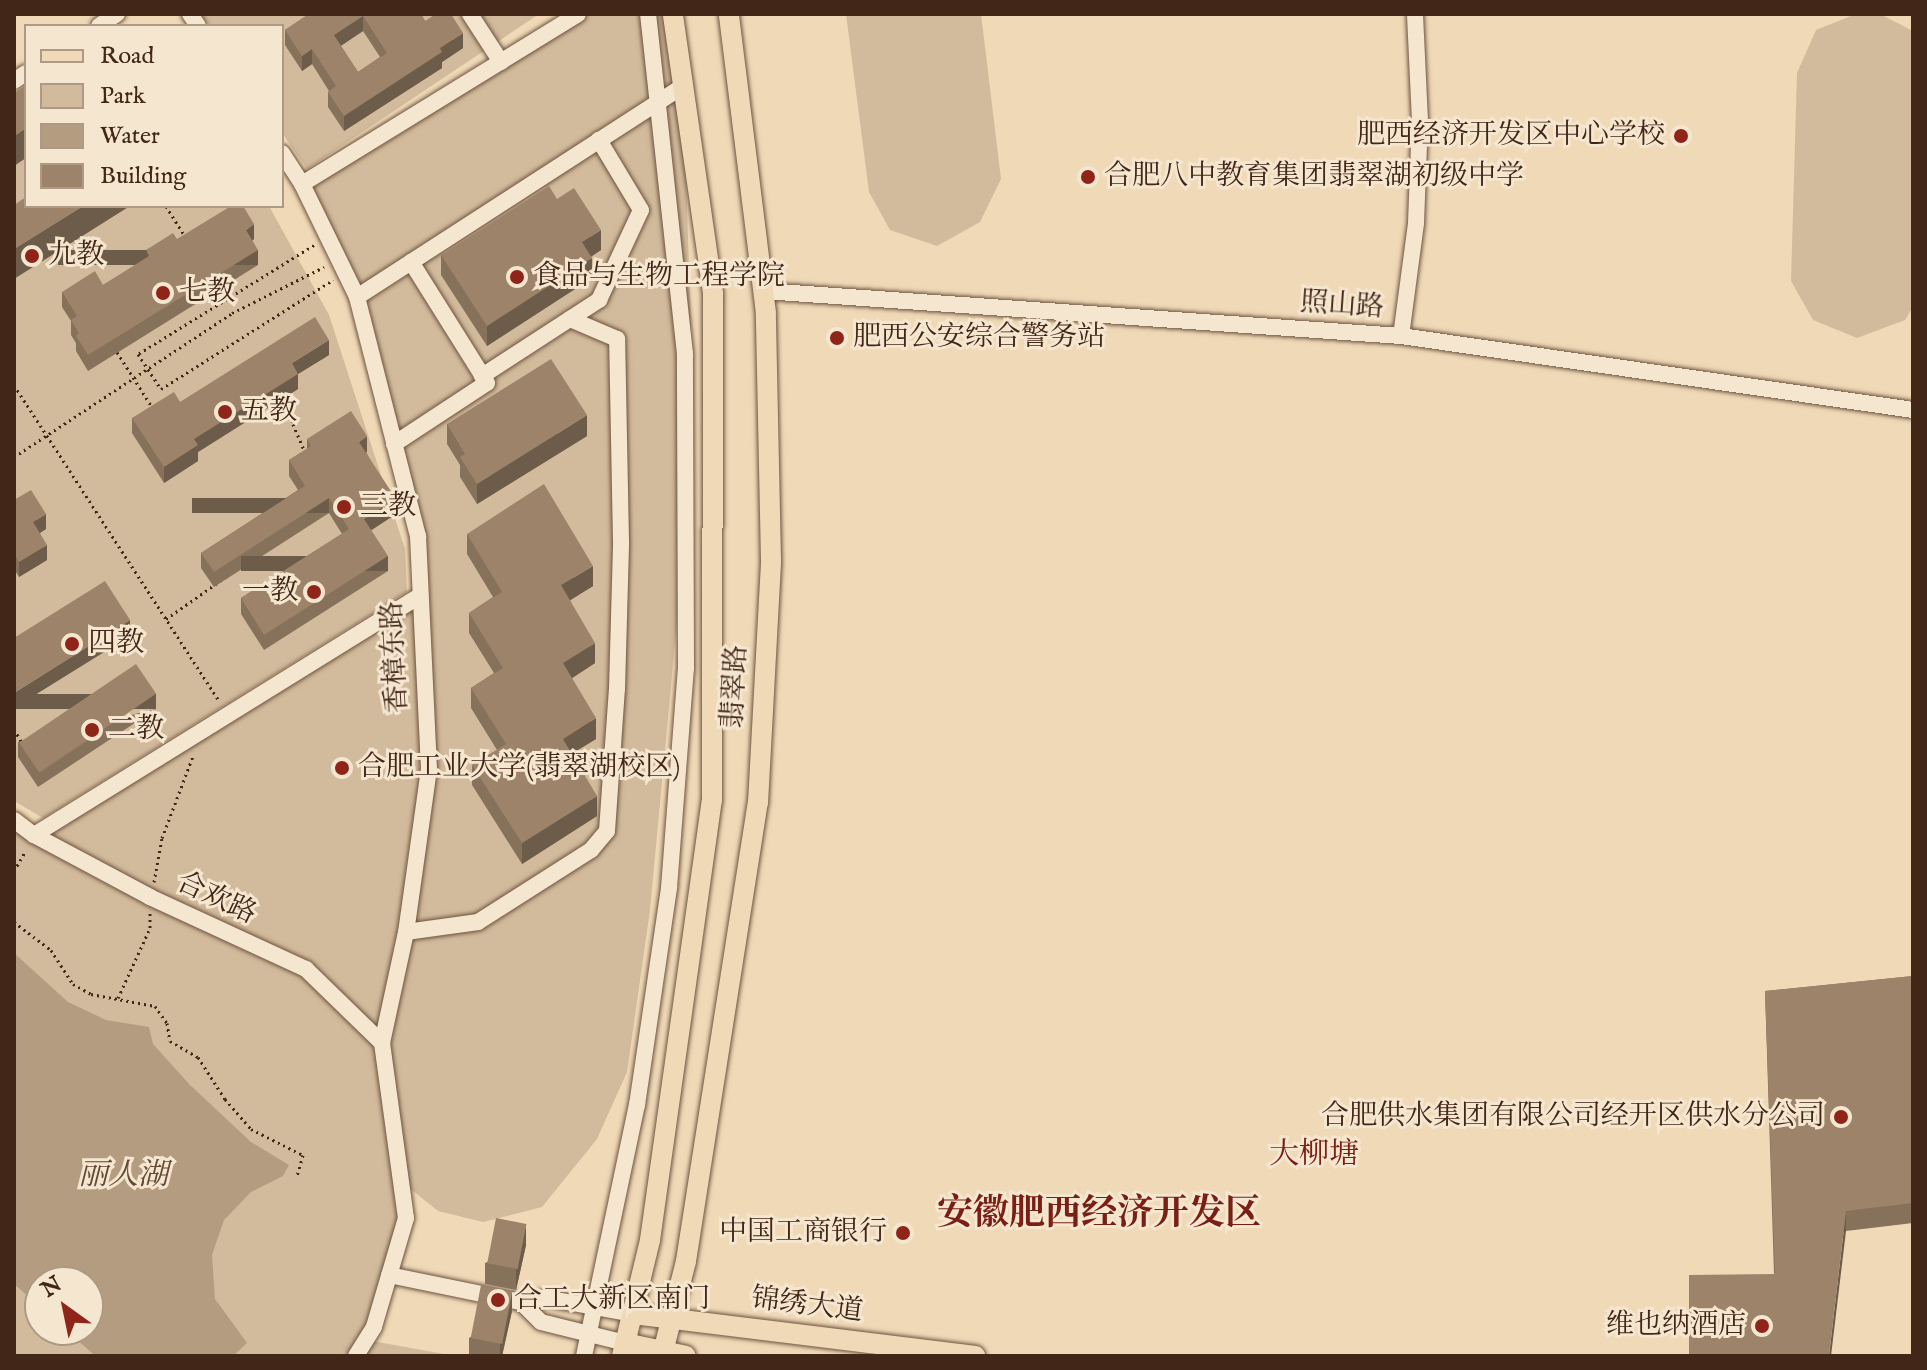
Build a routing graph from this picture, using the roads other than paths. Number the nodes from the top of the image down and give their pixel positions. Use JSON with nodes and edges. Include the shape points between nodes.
{"nodes":[{"id":1,"x":470,"y":14,"type":"edge"},
{"id":2,"x":578,"y":14,"type":"edge"},
{"id":3,"x":648,"y":14,"type":"edge"},
{"id":4,"x":673,"y":14,"type":"edge"},
{"id":5,"x":729,"y":14,"type":"edge"},
{"id":6,"x":1415,"y":14,"type":"edge"},
{"id":7,"x":501,"y":62,"type":"junction"},
{"id":8,"x":683,"y":86,"type":"junction"},
{"id":9,"x":660,"y":101,"type":"junction"},
{"id":10,"x":599,"y":140,"type":"junction"},
{"id":11,"x":284,"y":156,"type":"edge"},
{"id":12,"x":302,"y":184,"type":"junction"},
{"id":13,"x":411,"y":262,"type":"junction"},
{"id":14,"x":764,"y":291,"type":"junction"},
{"id":15,"x":357,"y":297,"type":"junction"},
{"id":16,"x":570,"y":319,"type":"junction"},
{"id":17,"x":1401,"y":336,"type":"junction"},
{"id":18,"x":482,"y":376,"type":"junction"},
{"id":19,"x":1913,"y":410,"type":"edge"},
{"id":20,"x":394,"y":444,"type":"junction"},
{"id":21,"x":418,"y":597,"type":"junction"},
{"id":22,"x":14,"y":820,"type":"edge"},
{"id":23,"x":34,"y":835,"type":"junction"},
{"id":24,"x":406,"y":932,"type":"junction"},
{"id":25,"x":382,"y":1043,"type":"junction"},
{"id":26,"x":389,"y":1274,"type":"junction"},
{"id":27,"x":521,"y":1302,"type":"junction"},
{"id":28,"x":596,"y":1307,"type":"junction"},
{"id":29,"x":633,"y":1314,"type":"junction"},
{"id":30,"x":673,"y":1317,"type":"junction"},
{"id":31,"x":590,"y":1334,"type":"junction"},
{"id":32,"x":624,"y":1350,"type":"edge"},
{"id":33,"x":662,"y":1354,"type":"edge"},
{"id":34,"x":356,"y":1356,"type":"edge"},
{"id":35,"x":584,"y":1356,"type":"edge"},
{"id":36,"x":686,"y":1356,"type":"edge"},
{"id":37,"x":975,"y":1356,"type":"edge"}],
"edges":[{"from":1,"to":7,"type":"street"},
{"from":2,"to":7,"type":"street"},
{"from":3,"to":9,"type":"street"},
{"from":4,"to":8,"type":"main road","name":"翡翠路"},
{"from":5,"to":14,"type":"main road","name":"翡翠路"},
{"from":6,"to":17,"type":"street","via":[[1420,121],[1416,223]]},
{"from":7,"to":12,"type":"street"},
{"from":8,"to":9,"type":"street"},
{"from":8,"to":29,"type":"main road","name":"翡翠路","via":[[713,293],[712,801],[650,1240]]},
{"from":9,"to":10,"type":"street"},
{"from":9,"to":28,"type":"street","via":[[685,354],[686,669],[669,888],[637,1105]]},
{"from":10,"to":13,"type":"street"},
{"from":10,"to":16,"type":"street","via":[[641,210],[599,300]]},
{"from":11,"to":12,"type":"street","name":"香樟东路"},
{"from":12,"to":15,"type":"street","name":"香樟东路"},
{"from":13,"to":15,"type":"street"},
{"from":13,"to":18,"type":"street"},
{"from":14,"to":17,"type":"street","name":"照山路"},
{"from":14,"to":30,"type":"main road","name":"翡翠路","via":[[771,561],[758,803]]},
{"from":15,"to":20,"type":"street","name":"香樟东路"},
{"from":16,"to":18,"type":"street"},
{"from":16,"to":24,"type":"street","via":[[617,339],[619,601],[607,831],[591,850],[491,915]]},
{"from":17,"to":19,"type":"street","name":"照山路"},
{"from":18,"to":20,"type":"street","via":[[487,383]]},
{"from":20,"to":21,"type":"street","name":"香樟东路","via":[[418,536]]},
{"from":21,"to":23,"type":"street"},
{"from":21,"to":24,"type":"street","name":"香樟东路","via":[[429,769]]},
{"from":22,"to":23,"type":"street","name":"合欢路"},
{"from":23,"to":25,"type":"street","name":"合欢路","via":[[150,897],[306,969]]},
{"from":24,"to":25,"type":"street","name":"香樟东路"},
{"from":25,"to":26,"type":"street","name":"香樟东路","via":[[406,1218]]},
{"from":26,"to":27,"type":"street"},
{"from":26,"to":34,"type":"street","name":"香樟东路","via":[[374,1327]]},
{"from":27,"to":28,"type":"street","via":[[545,1298]]},
{"from":27,"to":31,"type":"street","via":[[541,1322]]},
{"from":28,"to":29,"type":"street"},
{"from":28,"to":31,"type":"street"},
{"from":29,"to":30,"type":"main road","name":"锦绣大道"},
{"from":29,"to":32,"type":"main road","name":"翡翠路"},
{"from":30,"to":33,"type":"main road","name":"翡翠路"},
{"from":30,"to":37,"type":"main road","name":"锦绣大道"},
{"from":31,"to":32,"type":"street"},
{"from":31,"to":35,"type":"street"},
{"from":32,"to":33,"type":"main road"},
{"from":33,"to":36,"type":"main road"}]}
